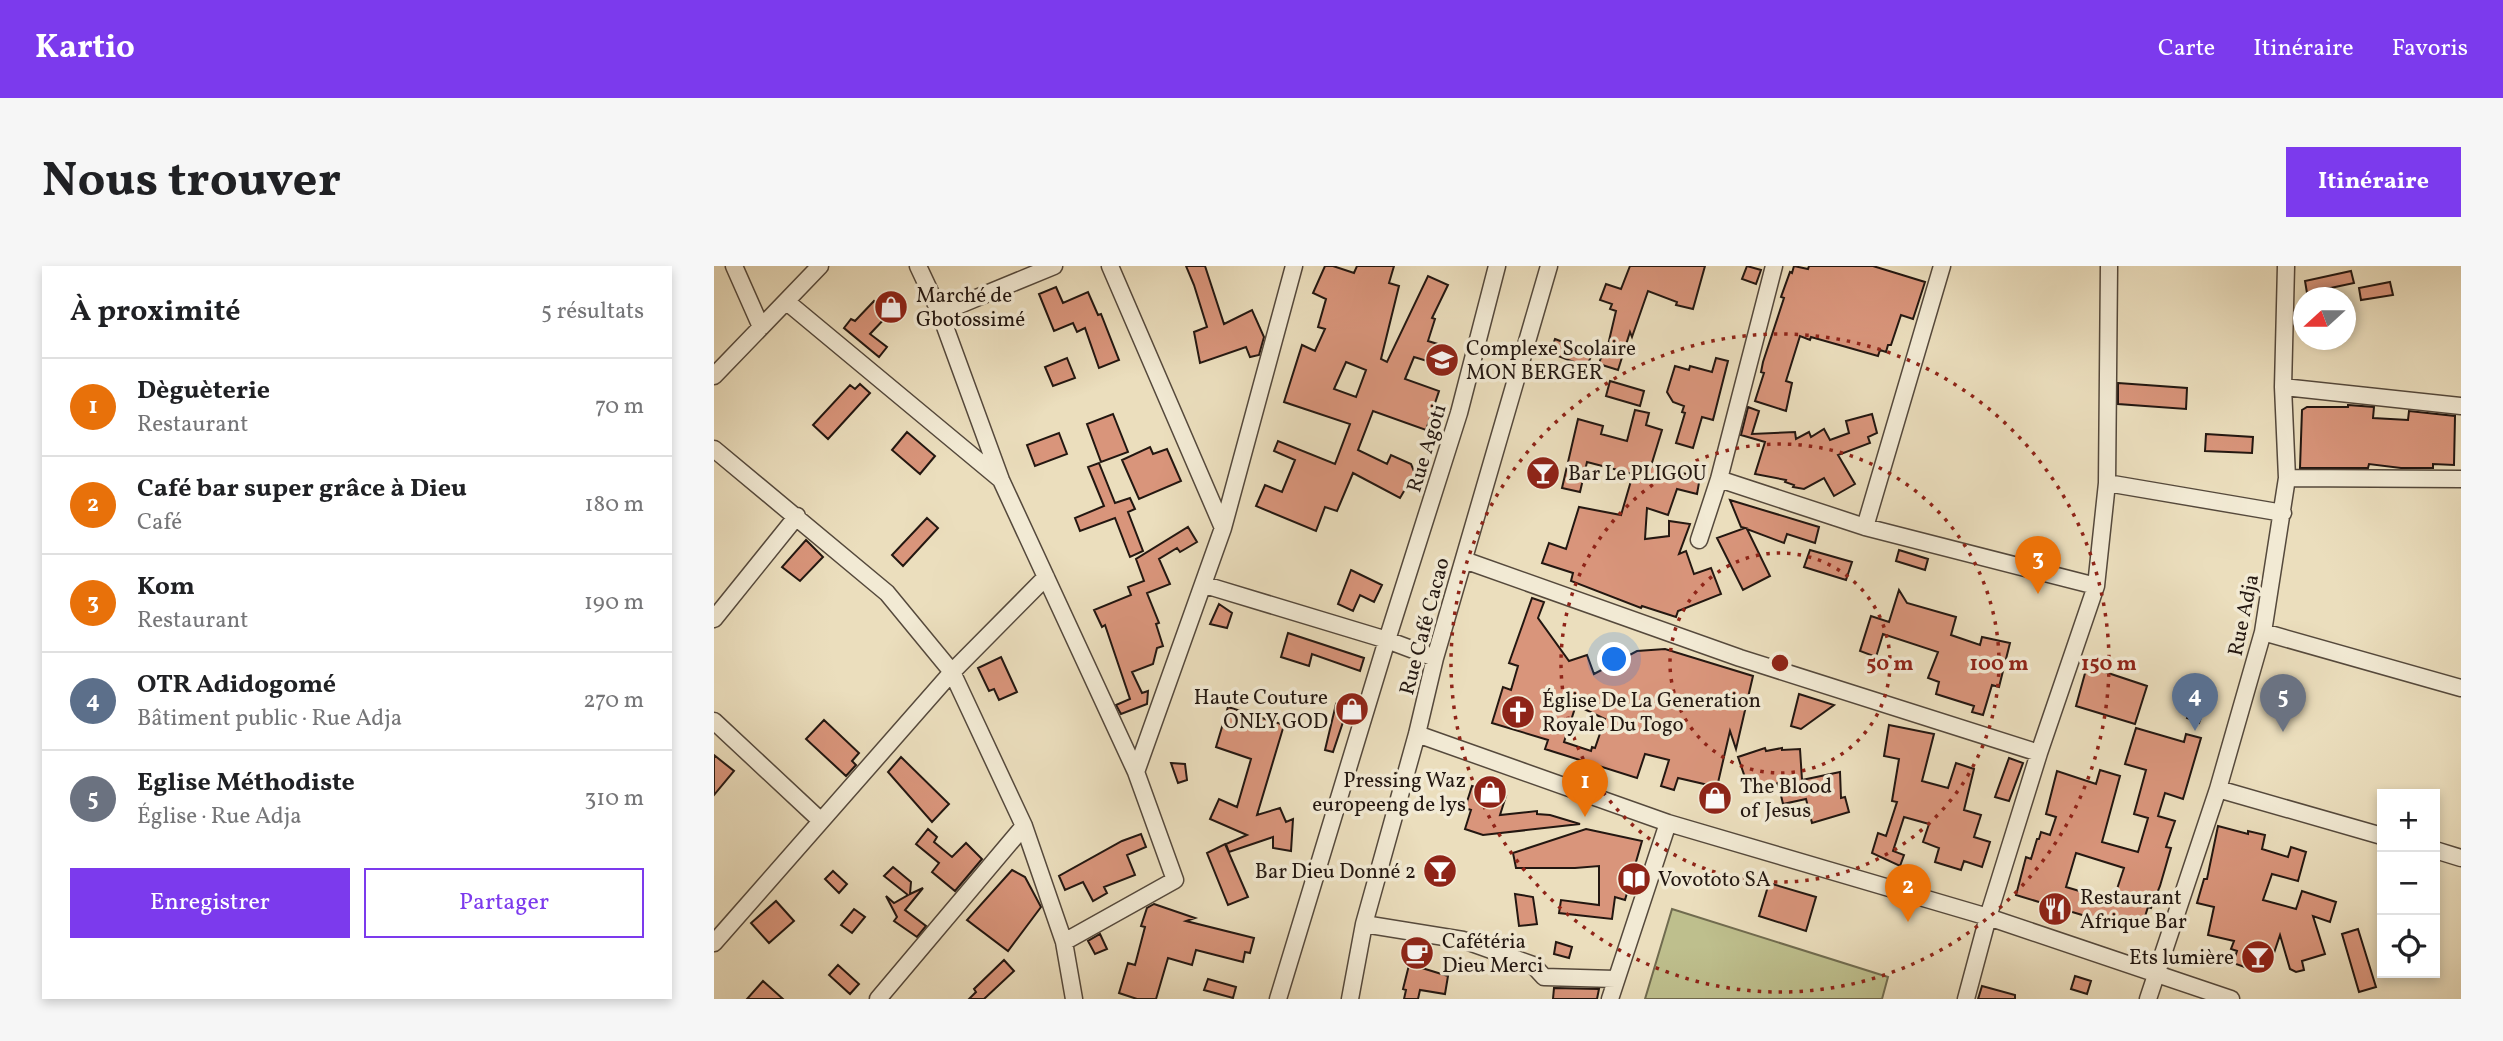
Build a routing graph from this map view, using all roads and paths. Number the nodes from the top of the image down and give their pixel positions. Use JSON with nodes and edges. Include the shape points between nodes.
{"nodes":[{"id":1,"x":734,"y":266,"type":"edge"},
{"id":2,"x":820,"y":266,"type":"edge"},
{"id":3,"x":918,"y":266,"type":"edge"},
{"id":4,"x":1054,"y":266,"type":"edge"},
{"id":5,"x":1110,"y":266,"type":"edge"},
{"id":6,"x":1294,"y":266,"type":"edge"},
{"id":7,"x":1497,"y":266,"type":"edge"},
{"id":8,"x":1549,"y":266,"type":"edge"},
{"id":9,"x":1774,"y":266,"type":"edge"},
{"id":10,"x":1942,"y":266,"type":"edge"},
{"id":11,"x":2109,"y":266,"type":"edge"},
{"id":12,"x":2286,"y":266,"type":"edge"},
{"id":13,"x":787,"y":302,"type":"junction"},
{"id":14,"x":940,"y":313,"type":"junction"},
{"id":15,"x":761,"y":327,"type":"junction"},
{"id":16,"x":714,"y":376,"type":"edge"},
{"id":17,"x":2283,"y":387,"type":"junction"},
{"id":18,"x":2461,"y":406,"type":"edge"},
{"id":19,"x":714,"y":449,"type":"edge"},
{"id":20,"x":1719,"y":478,"type":"junction"},
{"id":21,"x":2287,"y":478,"type":"junction"},
{"id":22,"x":2461,"y":479,"type":"edge"},
{"id":23,"x":1001,"y":480,"type":"junction"},
{"id":24,"x":2107,"y":483,"type":"junction"},
{"id":25,"x":2283,"y":513,"type":"junction"},
{"id":26,"x":797,"y":516,"type":"junction"},
{"id":27,"x":1865,"y":527,"type":"junction"},
{"id":28,"x":1223,"y":528,"type":"junction"},
{"id":29,"x":1699,"y":540,"type":"dead end"},
{"id":30,"x":1464,"y":560,"type":"junction"},
{"id":31,"x":1046,"y":577,"type":"junction"},
{"id":32,"x":1205,"y":585,"type":"junction"},
{"id":33,"x":2096,"y":586,"type":"junction"},
{"id":34,"x":714,"y":619,"type":"edge"},
{"id":35,"x":2263,"y":632,"type":"junction"},
{"id":36,"x":1387,"y":640,"type":"junction"},
{"id":37,"x":1435,"y":658,"type":"junction"},
{"id":38,"x":952,"y":672,"type":"junction"},
{"id":39,"x":2461,"y":688,"type":"edge"},
{"id":40,"x":714,"y":721,"type":"edge"},
{"id":41,"x":1417,"y":734,"type":"junction"},
{"id":42,"x":2039,"y":753,"type":"junction"},
{"id":43,"x":1136,"y":772,"type":"junction"},
{"id":44,"x":2218,"y":789,"type":"junction"},
{"id":45,"x":820,"y":820,"type":"junction"},
{"id":46,"x":1668,"y":823,"type":"junction"},
{"id":47,"x":1024,"y":825,"type":"junction"},
{"id":48,"x":2377,"y":834,"type":"edge"},
{"id":49,"x":2440,"y":852,"type":"edge"},
{"id":50,"x":2461,"y":858,"type":"edge"},
{"id":51,"x":1988,"y":917,"type":"junction"},
{"id":52,"x":1364,"y":924,"type":"junction"},
{"id":53,"x":1064,"y":942,"type":"junction"},
{"id":54,"x":714,"y":943,"type":"edge"},
{"id":55,"x":2155,"y":973,"type":"junction"},
{"id":56,"x":1615,"y":979,"type":"junction"},
{"id":57,"x":878,"y":999,"type":"edge"},
{"id":58,"x":1074,"y":999,"type":"edge"},
{"id":59,"x":1278,"y":999,"type":"edge"},
{"id":60,"x":1350,"y":999,"type":"edge"},
{"id":61,"x":1610,"y":999,"type":"edge"},
{"id":62,"x":1966,"y":999,"type":"edge"},
{"id":63,"x":2148,"y":999,"type":"edge"},
{"id":64,"x":2231,"y":999,"type":"edge"}],
"edges":[{"from":1,"to":15,"type":"street"},
{"from":2,"to":13,"type":"street"},
{"from":3,"to":14,"type":"street"},
{"from":4,"to":14,"type":"street"},
{"from":5,"to":28,"type":"street"},
{"from":6,"to":28,"type":"street"},
{"from":7,"to":36,"type":"street","name":"Rue Agoti","via":[[1459,413]]},
{"from":8,"to":30,"type":"street","name":"Rue Café Cacao"},
{"from":9,"to":20,"type":"street"},
{"from":10,"to":27,"type":"street"},
{"from":11,"to":24,"type":"street"},
{"from":12,"to":17,"type":"street","name":"Rue Adja"},
{"from":13,"to":15,"type":"street"},
{"from":13,"to":23,"type":"street"},
{"from":14,"to":23,"type":"street"},
{"from":15,"to":16,"type":"street"},
{"from":17,"to":18,"type":"street"},
{"from":17,"to":21,"type":"street","name":"Rue Adja"},
{"from":19,"to":26,"type":"street"},
{"from":20,"to":27,"type":"street"},
{"from":20,"to":29,"type":"street"},
{"from":21,"to":22,"type":"street"},
{"from":21,"to":25,"type":"street","name":"Rue Adja"},
{"from":23,"to":31,"type":"street"},
{"from":24,"to":25,"type":"street"},
{"from":24,"to":33,"type":"street"},
{"from":25,"to":35,"type":"street","name":"Rue Adja"},
{"from":26,"to":34,"type":"street"},
{"from":26,"to":38,"type":"street","via":[[887,593]]},
{"from":27,"to":33,"type":"street"},
{"from":28,"to":32,"type":"street"},
{"from":30,"to":37,"type":"street","name":"Rue Café Cacao"},
{"from":30,"to":42,"type":"street","via":[[1741,658]]},
{"from":31,"to":38,"type":"street"},
{"from":31,"to":43,"type":"street"},
{"from":32,"to":36,"type":"street"},
{"from":32,"to":43,"type":"street"},
{"from":33,"to":42,"type":"street"},
{"from":35,"to":39,"type":"street"},
{"from":35,"to":44,"type":"street","name":"Rue Adja"},
{"from":36,"to":37,"type":"street"},
{"from":36,"to":59,"type":"street","name":"Rue Agoti"},
{"from":37,"to":41,"type":"street","name":"Rue Café Cacao"},
{"from":38,"to":45,"type":"street"},
{"from":38,"to":47,"type":"street"},
{"from":40,"to":45,"type":"street"},
{"from":41,"to":46,"type":"street"},
{"from":41,"to":52,"type":"street","name":"Rue Café Cacao"},
{"from":42,"to":51,"type":"street"},
{"from":43,"to":53,"type":"street","via":[[1175,880]]},
{"from":44,"to":48,"type":"street"},
{"from":44,"to":55,"type":"street","name":"Rue Adja"},
{"from":45,"to":54,"type":"street"},
{"from":46,"to":51,"type":"street"},
{"from":46,"to":56,"type":"street"},
{"from":47,"to":53,"type":"street"},
{"from":47,"to":57,"type":"street"},
{"from":49,"to":50,"type":"street"},
{"from":51,"to":55,"type":"street"},
{"from":51,"to":62,"type":"street"},
{"from":52,"to":56,"type":"street","via":[[1463,940],[1533,965],[1544,977]]},
{"from":52,"to":60,"type":"street","name":"Rue Café Cacao"},
{"from":53,"to":58,"type":"street"},
{"from":55,"to":63,"type":"street","name":"Rue Adja"},
{"from":55,"to":64,"type":"street"},
{"from":56,"to":61,"type":"street"}]}
